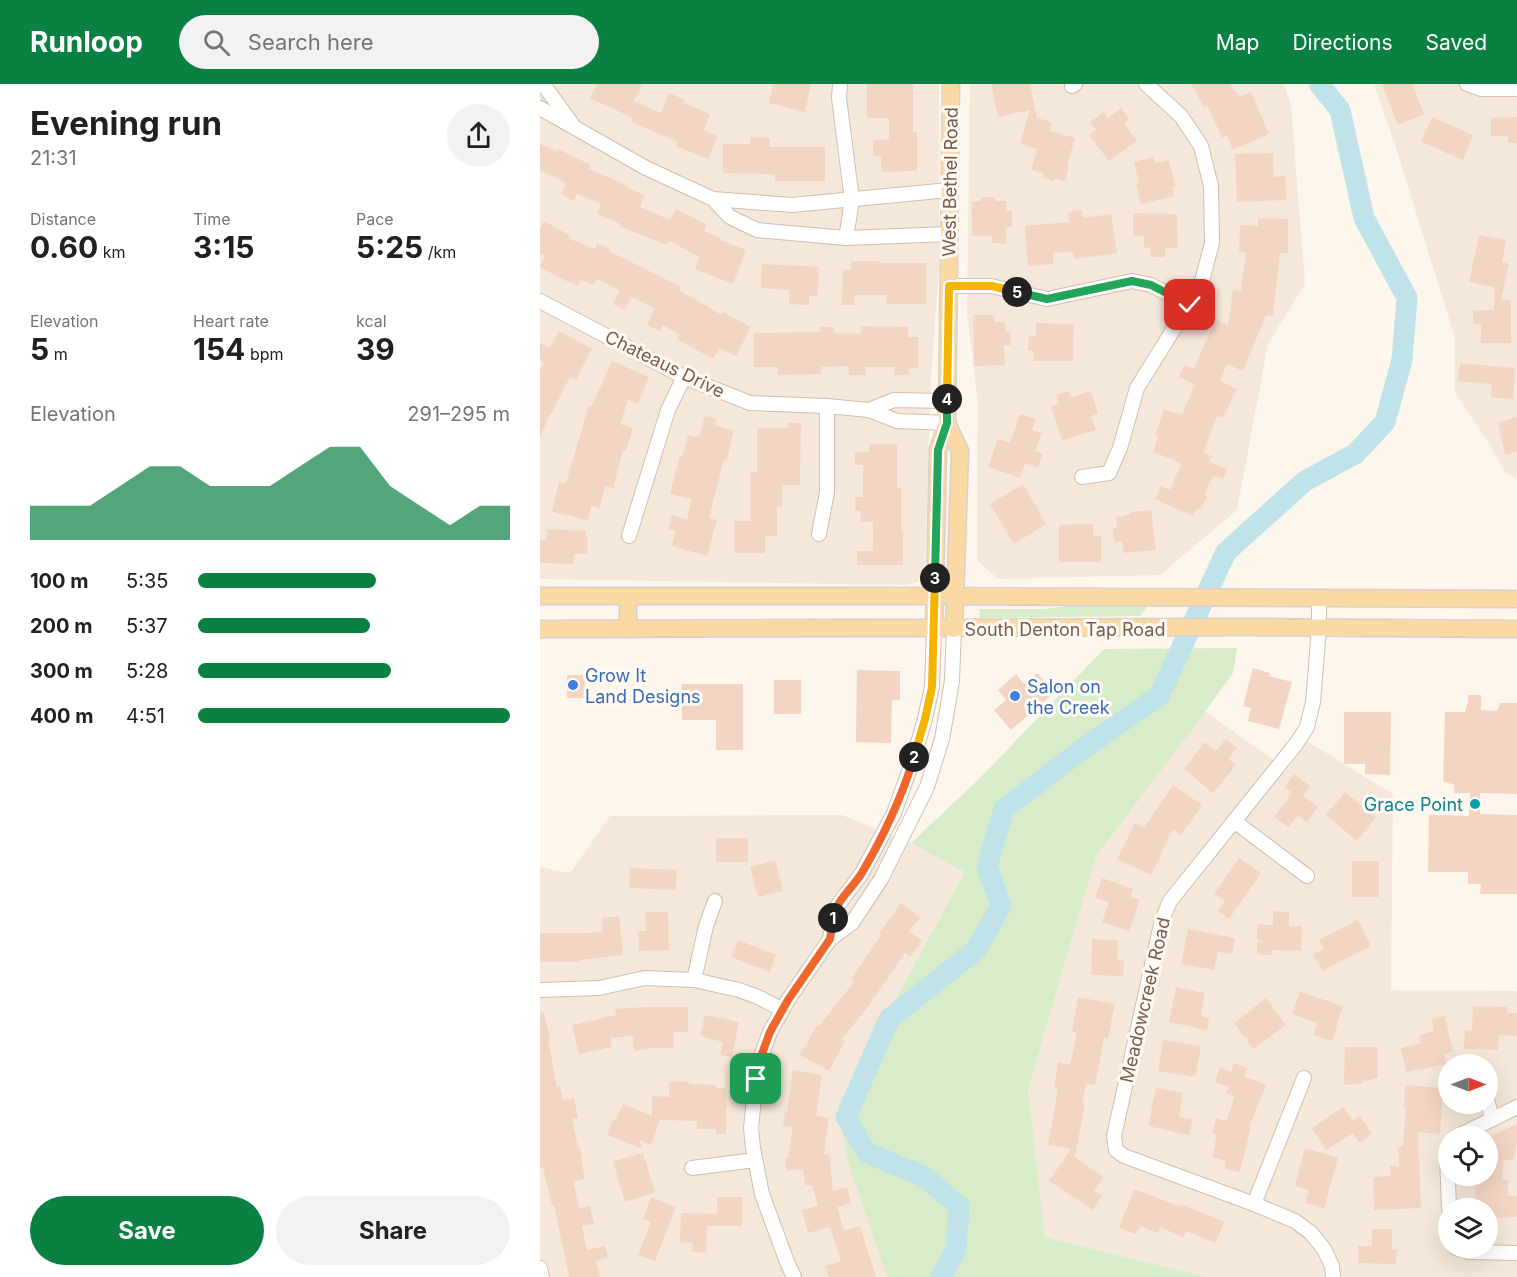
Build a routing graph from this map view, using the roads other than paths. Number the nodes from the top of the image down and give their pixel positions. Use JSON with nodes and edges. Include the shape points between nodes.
{"nodes":[{"id":1,"x":543,"y":84,"type":"edge"},
{"id":2,"x":840,"y":84,"type":"edge"},
{"id":3,"x":951,"y":84,"type":"edge"},
{"id":4,"x":1146,"y":84,"type":"edge"},
{"id":5,"x":1467,"y":84,"type":"edge"},
{"id":6,"x":1517,"y":89,"type":"edge"},
{"id":7,"x":540,"y":108,"type":"edge"},
{"id":8,"x":575,"y":128,"type":"junction"},
{"id":9,"x":950,"y":190,"type":"junction"},
{"id":10,"x":713,"y":199,"type":"junction"},
{"id":11,"x":852,"y":200,"type":"junction"},
{"id":12,"x":950,"y":234,"type":"junction"},
{"id":13,"x":846,"y":238,"type":"junction"},
{"id":14,"x":949,"y":286,"type":"junction"},
{"id":15,"x":540,"y":301,"type":"edge"},
{"id":16,"x":1190,"y":305,"type":"junction"},
{"id":17,"x":684,"y":377,"type":"junction"},
{"id":18,"x":947,"y":401,"type":"junction"},
{"id":19,"x":828,"y":406,"type":"junction"},
{"id":20,"x":869,"y":410,"type":"junction"},
{"id":21,"x":947,"y":423,"type":"junction"},
{"id":22,"x":1082,"y":477,"type":"dead end"},
{"id":23,"x":819,"y":534,"type":"dead end"},
{"id":24,"x":629,"y":536,"type":"dead end"},
{"id":25,"x":540,"y":596,"type":"edge"},
{"id":26,"x":628,"y":596,"type":"junction"},
{"id":27,"x":934,"y":596,"type":"junction"},
{"id":28,"x":955,"y":596,"type":"junction"},
{"id":29,"x":1319,"y":598,"type":"junction"},
{"id":30,"x":1517,"y":599,"type":"edge"},
{"id":31,"x":1319,"y":628,"type":"junction"},
{"id":32,"x":540,"y":629,"type":"edge"},
{"id":33,"x":628,"y":629,"type":"junction"},
{"id":34,"x":934,"y":629,"type":"junction"},
{"id":35,"x":954,"y":629,"type":"junction"},
{"id":36,"x":1517,"y":629,"type":"edge"},
{"id":37,"x":1234,"y":821,"type":"junction"},
{"id":38,"x":1307,"y":876,"type":"dead end"},
{"id":39,"x":715,"y":901,"type":"dead end"},
{"id":40,"x":830,"y":939,"type":"junction"},
{"id":41,"x":694,"y":980,"type":"junction"},
{"id":42,"x":540,"y":990,"type":"edge"},
{"id":43,"x":783,"y":1010,"type":"junction"},
{"id":44,"x":1304,"y":1078,"type":"dead end"},
{"id":45,"x":1517,"y":1107,"type":"edge"},
{"id":46,"x":1491,"y":1114,"type":"edge"},
{"id":47,"x":1492,"y":1119,"type":"junction"},
{"id":48,"x":1478,"y":1126,"type":"edge"},
{"id":49,"x":755,"y":1160,"type":"junction"},
{"id":50,"x":692,"y":1168,"type":"dead end"},
{"id":51,"x":1254,"y":1204,"type":"junction"},
{"id":52,"x":1498,"y":1253,"type":"edge"},
{"id":53,"x":1517,"y":1253,"type":"edge"},
{"id":54,"x":540,"y":1268,"type":"edge"},
{"id":55,"x":542,"y":1277,"type":"edge"},
{"id":56,"x":794,"y":1277,"type":"edge"},
{"id":57,"x":1332,"y":1277,"type":"edge"}],
"edges":[{"from":1,"to":8,"type":"street"},
{"from":2,"to":11,"type":"street"},
{"from":3,"to":9,"type":"main road","name":"West Bethel Road"},
{"from":4,"to":16,"type":"street","via":[[1181,116],[1201,146],[1211,186],[1212,243],[1202,285]]},
{"from":5,"to":6,"type":"street","via":[[1481,89]]},
{"from":7,"to":8,"type":"street"},
{"from":8,"to":10,"type":"street","via":[[646,168]]},
{"from":9,"to":11,"type":"street"},
{"from":9,"to":12,"type":"main road","name":"West Bethel Road"},
{"from":10,"to":11,"type":"street","via":[[792,205]]},
{"from":10,"to":13,"type":"street","via":[[730,217],[757,230]]},
{"from":11,"to":13,"type":"street"},
{"from":12,"to":13,"type":"street"},
{"from":12,"to":14,"type":"main road","name":"West Bethel Road"},
{"from":14,"to":16,"type":"street","via":[[992,286],[1047,299],[1132,281],[1151,285]]},
{"from":14,"to":18,"type":"main road","name":"West Bethel Road"},
{"from":15,"to":17,"type":"street","name":"Chateaus Drive"},
{"from":16,"to":22,"type":"street","via":[[1137,388],[1109,473]]},
{"from":17,"to":19,"type":"street","name":"Chateaus Drive","via":[[750,403]]},
{"from":17,"to":24,"type":"street","via":[[668,410]]},
{"from":18,"to":20,"type":"street","name":"Chateaus Drive","via":[[894,400]]},
{"from":18,"to":21,"type":"main road","name":"West Bethel Road"},
{"from":19,"to":20,"type":"street","name":"Chateaus Drive"},
{"from":19,"to":23,"type":"street","via":[[827,492]]},
{"from":20,"to":21,"type":"street","name":"Chateaus Drive","via":[[897,421]]},
{"from":21,"to":27,"type":"main road","name":"West Bethel Road","via":[[938,450]]},
{"from":21,"to":28,"type":"main road","name":"West Bethel Road","via":[[960,451]]},
{"from":25,"to":26,"type":"main road","name":"South Denton Tap Road"},
{"from":26,"to":27,"type":"main road","name":"South Denton Tap Road"},
{"from":26,"to":33,"type":"main road"},
{"from":27,"to":28,"type":"main road","name":"South Denton Tap Road"},
{"from":27,"to":34,"type":"main road","name":"West Bethel Road"},
{"from":28,"to":29,"type":"main road","name":"South Denton Tap Road"},
{"from":28,"to":35,"type":"main road","name":"West Bethel Road"},
{"from":29,"to":30,"type":"main road","name":"South Denton Tap Road"},
{"from":29,"to":31,"type":"street","name":"Meadowcreek Road"},
{"from":31,"to":35,"type":"main road","name":"South Denton Tap Road"},
{"from":31,"to":36,"type":"main road","name":"South Denton Tap Road"},
{"from":31,"to":37,"type":"street","name":"Meadowcreek Road","via":[[1307,727]]},
{"from":32,"to":33,"type":"main road","name":"South Denton Tap Road"},
{"from":33,"to":34,"type":"main road","name":"South Denton Tap Road"},
{"from":34,"to":35,"type":"main road","name":"South Denton Tap Road"},
{"from":34,"to":40,"type":"street","via":[[932,687],[912,763],[889,823],[862,873],[835,909]]},
{"from":35,"to":40,"type":"street","via":[[948,705],[927,787],[881,879],[852,923]]},
{"from":37,"to":38,"type":"street"},
{"from":37,"to":51,"type":"street","name":"Meadowcreek Road","via":[[1170,901],[1162,920],[1114,1136],[1116,1150],[1124,1156]]},
{"from":39,"to":41,"type":"street"},
{"from":40,"to":43,"type":"street"},
{"from":41,"to":42,"type":"street","via":[[645,978],[599,988]]},
{"from":41,"to":43,"type":"street","via":[[739,990]]},
{"from":43,"to":49,"type":"street","via":[[770,1032],[756,1079],[751,1128]]},
{"from":44,"to":51,"type":"street"},
{"from":45,"to":47,"type":"street"},
{"from":46,"to":47,"type":"street"},
{"from":47,"to":48,"type":"street"},
{"from":49,"to":50,"type":"street"},
{"from":49,"to":56,"type":"street","via":[[762,1194]]},
{"from":51,"to":57,"type":"street","name":"Meadowcreek Road","via":[[1295,1221],[1311,1233],[1324,1249],[1332,1266]]},
{"from":52,"to":53,"type":"street"},
{"from":54,"to":55,"type":"street"}]}
